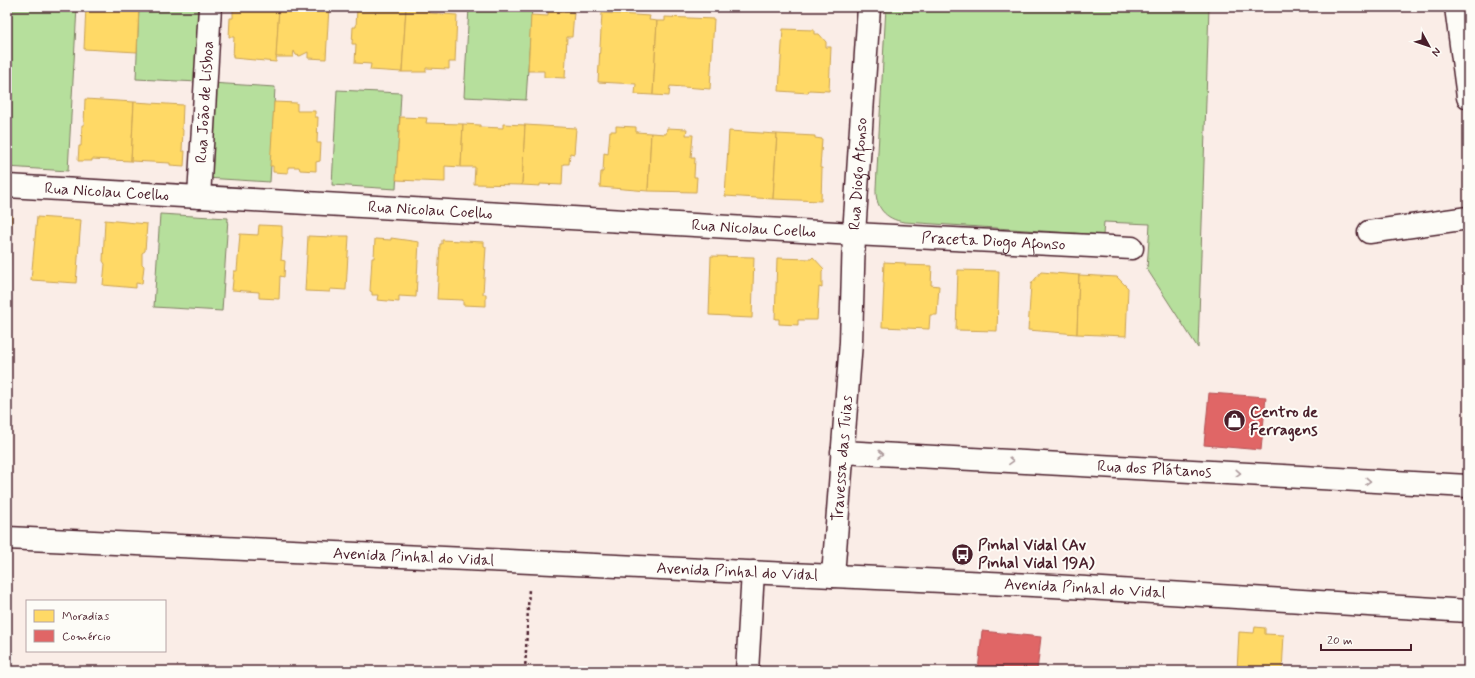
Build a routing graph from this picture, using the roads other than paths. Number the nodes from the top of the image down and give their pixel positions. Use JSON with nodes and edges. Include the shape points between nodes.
{"nodes":[{"id":1,"x":210,"y":7,"type":"edge"},
{"id":2,"x":862,"y":7,"type":"edge"},
{"id":3,"x":869,"y":7,"type":"edge"},
{"id":4,"x":1456,"y":7,"type":"edge"},
{"id":5,"x":1468,"y":97,"type":"edge"},
{"id":6,"x":7,"y":186,"type":"edge"},
{"id":7,"x":199,"y":197,"type":"junction"},
{"id":8,"x":1468,"y":218,"type":"edge"},
{"id":9,"x":1369,"y":232,"type":"dead end"},
{"id":10,"x":854,"y":234,"type":"junction"},
{"id":11,"x":1132,"y":248,"type":"dead end"},
{"id":12,"x":851,"y":342,"type":"joint"},
{"id":13,"x":842,"y":452,"type":"junction"},
{"id":14,"x":1468,"y":486,"type":"edge"},
{"id":15,"x":7,"y":538,"type":"edge"},
{"id":16,"x":753,"y":572,"type":"junction"},
{"id":17,"x":833,"y":576,"type":"junction"},
{"id":18,"x":1468,"y":611,"type":"edge"},
{"id":19,"x":747,"y":671,"type":"edge"}],
"edges":[{"from":1,"to":7,"type":"street","name":"Rua João de Lisboa"},
{"from":2,"to":3,"type":"street"},
{"from":3,"to":10,"type":"street","name":"Rua Diogo Afonso"},
{"from":4,"to":5,"type":"street"},
{"from":6,"to":7,"type":"street","name":"Rua Nicolau Coelho"},
{"from":7,"to":10,"type":"street","name":"Rua Nicolau Coelho"},
{"from":8,"to":9,"type":"street"},
{"from":10,"to":11,"type":"street","name":"Praceta Diogo Afonso"},
{"from":10,"to":12,"type":"street","name":"Rua Diogo Afonso"},
{"from":12,"to":13,"type":"street","name":"Travessa das Tuias"},
{"from":13,"to":14,"type":"street","name":"Rua dos Plátanos","one_way":true},
{"from":13,"to":17,"type":"street","name":"Travessa das Tuias"},
{"from":15,"to":16,"type":"street","name":"Avenida Pinhal do Vidal"},
{"from":16,"to":17,"type":"street","name":"Avenida Pinhal do Vidal"},
{"from":16,"to":19,"type":"street"},
{"from":17,"to":18,"type":"street","name":"Avenida Pinhal do Vidal","via":[[1053,586]]}]}
